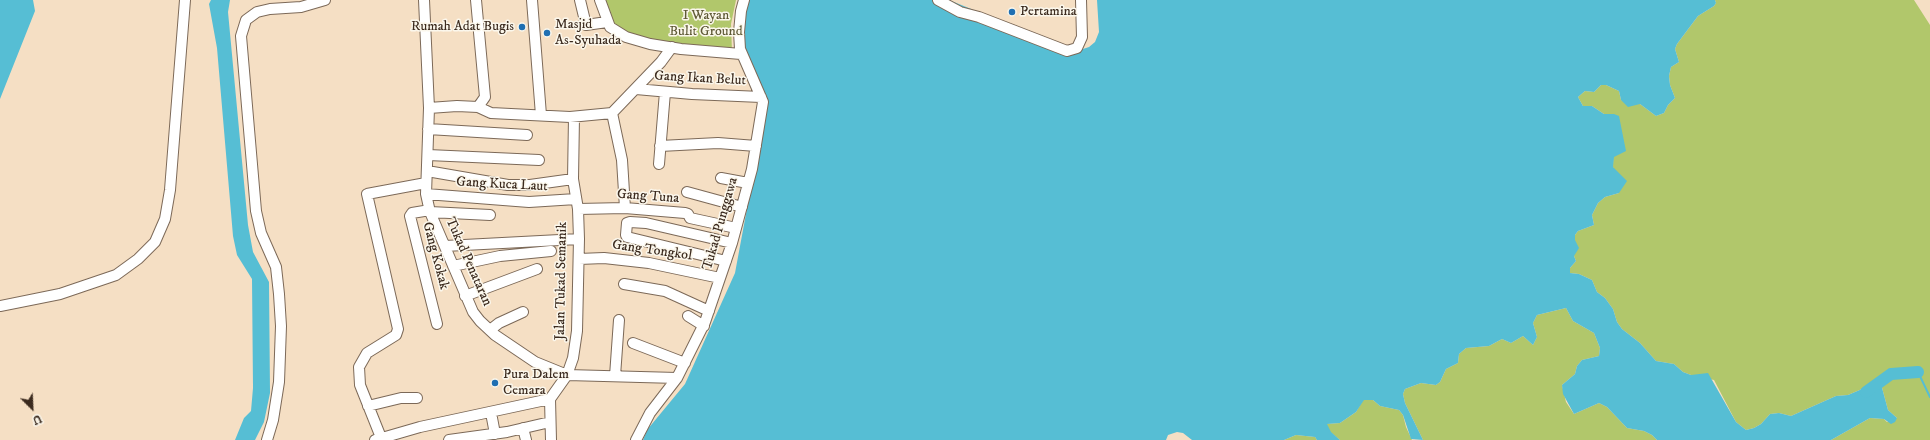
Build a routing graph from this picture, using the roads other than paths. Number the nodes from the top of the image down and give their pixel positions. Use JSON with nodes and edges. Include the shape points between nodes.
{"nodes":[{"id":1,"x":185,"y":0,"type":"edge"},
{"id":2,"x":325,"y":0,"type":"edge"},
{"id":3,"x":424,"y":0,"type":"edge"},
{"id":4,"x":476,"y":0,"type":"edge"},
{"id":5,"x":532,"y":0,"type":"edge"},
{"id":6,"x":580,"y":0,"type":"edge"},
{"id":7,"x":600,"y":0,"type":"edge"},
{"id":8,"x":744,"y":0,"type":"edge"},
{"id":9,"x":938,"y":0,"type":"edge"},
{"id":10,"x":1081,"y":0,"type":"edge"},
{"id":11,"x":607,"y":22,"type":"junction"},
{"id":12,"x":672,"y":47,"type":"junction"},
{"id":13,"x":741,"y":54,"type":"junction"},
{"id":14,"x":636,"y":89,"type":"junction"},
{"id":15,"x":665,"y":92,"type":"junction"},
{"id":16,"x":761,"y":97,"type":"junction"},
{"id":17,"x":478,"y":107,"type":"junction"},
{"id":18,"x":428,"y":108,"type":"junction"},
{"id":19,"x":612,"y":113,"type":"junction"},
{"id":20,"x":541,"y":115,"type":"junction"},
{"id":21,"x":574,"y":117,"type":"junction"},
{"id":22,"x":428,"y":129,"type":"junction"},
{"id":23,"x":528,"y":135,"type":"dead end"},
{"id":24,"x":660,"y":146,"type":"junction"},
{"id":25,"x":756,"y":146,"type":"junction"},
{"id":26,"x":428,"y":155,"type":"junction"},
{"id":27,"x":539,"y":160,"type":"dead end"},
{"id":28,"x":658,"y":164,"type":"dead end"},
{"id":29,"x":427,"y":171,"type":"junction"},
{"id":30,"x":720,"y":178,"type":"dead end"},
{"id":31,"x":573,"y":179,"type":"junction"},
{"id":32,"x":426,"y":183,"type":"junction"},
{"id":33,"x":748,"y":183,"type":"junction"},
{"id":34,"x":686,"y":192,"type":"dead end"},
{"id":35,"x":426,"y":194,"type":"junction"},
{"id":36,"x":577,"y":204,"type":"junction"},
{"id":37,"x":742,"y":207,"type":"junction"},
{"id":38,"x":625,"y":208,"type":"junction"},
{"id":39,"x":650,"y":209,"type":"junction"},
{"id":40,"x":430,"y":211,"type":"junction"},
{"id":41,"x":490,"y":215,"type":"dead end"},
{"id":42,"x":690,"y":218,"type":"junction"},
{"id":43,"x":646,"y":223,"type":"junction"},
{"id":44,"x":736,"y":228,"type":"junction"},
{"id":45,"x":688,"y":232,"type":"junction"},
{"id":46,"x":579,"y":239,"type":"junction"},
{"id":47,"x":732,"y":243,"type":"junction"},
{"id":48,"x":445,"y":246,"type":"junction"},
{"id":49,"x":551,"y":251,"type":"dead end"},
{"id":50,"x":579,"y":258,"type":"junction"},
{"id":51,"x":726,"y":261,"type":"junction"},
{"id":52,"x":453,"y":266,"type":"junction"},
{"id":53,"x":537,"y":269,"type":"dead end"},
{"id":54,"x":720,"y":278,"type":"junction"},
{"id":55,"x":624,"y":284,"type":"dead end"},
{"id":56,"x":465,"y":296,"type":"junction"},
{"id":57,"x":0,"y":306,"type":"edge"},
{"id":58,"x":709,"y":311,"type":"junction"},
{"id":59,"x":523,"y":312,"type":"dead end"},
{"id":60,"x":688,"y":316,"type":"dead end"},
{"id":61,"x":619,"y":320,"type":"dead end"},
{"id":62,"x":437,"y":324,"type":"dead end"},
{"id":63,"x":704,"y":326,"type":"dead end"},
{"id":64,"x":490,"y":330,"type":"junction"},
{"id":65,"x":633,"y":343,"type":"dead end"},
{"id":66,"x":685,"y":363,"type":"junction"},
{"id":67,"x":567,"y":375,"type":"junction"},
{"id":68,"x":615,"y":376,"type":"junction"},
{"id":69,"x":678,"y":378,"type":"junction"},
{"id":70,"x":416,"y":398,"type":"dead end"},
{"id":71,"x":550,"y":399,"type":"junction"},
{"id":72,"x":368,"y":406,"type":"junction"},
{"id":73,"x":492,"y":418,"type":"dead end"},
{"id":74,"x":550,"y":422,"type":"junction"},
{"id":75,"x":523,"y":428,"type":"junction"},
{"id":76,"x":495,"y":434,"type":"junction"},
{"id":77,"x":380,"y":439,"type":"edge"},
{"id":78,"x":266,"y":440,"type":"edge"},
{"id":79,"x":449,"y":440,"type":"edge"},
{"id":80,"x":526,"y":440,"type":"edge"},
{"id":81,"x":551,"y":440,"type":"edge"},
{"id":82,"x":636,"y":440,"type":"edge"}],
"edges":[{"from":1,"to":57,"type":"street","via":[[170,190],[165,219],[155,242],[116,275],[60,294]]},
{"from":2,"to":78,"type":"street","via":[[301,7],[257,12],[246,20],[241,36],[256,215],[276,267],[281,326],[279,382],[273,420]]},
{"from":3,"to":18,"type":"street","name":"Tukad Penataran"},
{"from":4,"to":17,"type":"street","via":[[485,97]]},
{"from":5,"to":20,"type":"street"},
{"from":6,"to":11,"type":"street","via":[[586,25]]},
{"from":7,"to":11,"type":"street"},
{"from":8,"to":13,"type":"street","name":"Tukad Punggawa","via":[[739,32]]},
{"from":9,"to":10,"type":"street","via":[[960,12],[1067,51],[1077,48],[1082,37]]},
{"from":11,"to":12,"type":"street","via":[[613,30],[626,37]]},
{"from":12,"to":13,"type":"street"},
{"from":12,"to":14,"type":"street"},
{"from":13,"to":16,"type":"street","name":"Tukad Punggawa"},
{"from":14,"to":15,"type":"street","name":"Gang Ikan Belut"},
{"from":14,"to":19,"type":"street"},
{"from":15,"to":16,"type":"street","name":"Gang Ikan Belut"},
{"from":15,"to":24,"type":"street"},
{"from":16,"to":25,"type":"street","name":"Tukad Punggawa","via":[[762,108]]},
{"from":17,"to":18,"type":"street"},
{"from":17,"to":20,"type":"street","via":[[491,113]]},
{"from":18,"to":22,"type":"street","name":"Tukad Penataran"},
{"from":19,"to":21,"type":"street"},
{"from":19,"to":38,"type":"street","via":[[622,160]]},
{"from":20,"to":21,"type":"street"},
{"from":21,"to":31,"type":"street","name":"Jalan Tukad Semanik"},
{"from":22,"to":23,"type":"street"},
{"from":22,"to":26,"type":"street","name":"Tukad Penataran"},
{"from":24,"to":25,"type":"street","via":[[718,143]]},
{"from":24,"to":28,"type":"street"},
{"from":25,"to":33,"type":"street","name":"Tukad Punggawa"},
{"from":26,"to":27,"type":"street"},
{"from":26,"to":29,"type":"street","name":"Tukad Penataran"},
{"from":29,"to":31,"type":"street","via":[[508,185],[530,185]]},
{"from":29,"to":32,"type":"street","name":"Tukad Penataran"},
{"from":30,"to":33,"type":"street"},
{"from":31,"to":36,"type":"street","name":"Jalan Tukad Semanik"},
{"from":32,"to":35,"type":"street","name":"Tukad Penataran"},
{"from":32,"to":72,"type":"street","via":[[367,194],[398,329],[396,335],[369,350],[360,364],[359,379]]},
{"from":33,"to":37,"type":"street","name":"Tukad Punggawa"},
{"from":34,"to":37,"type":"street"},
{"from":35,"to":36,"type":"street","name":"Gang Kuca Laut"},
{"from":35,"to":40,"type":"street","name":"Tukad Penataran"},
{"from":36,"to":38,"type":"street","name":"Gang Tuna"},
{"from":36,"to":46,"type":"street","name":"Jalan Tukad Semanik"},
{"from":37,"to":44,"type":"street","name":"Tukad Punggawa"},
{"from":38,"to":39,"type":"street","name":"Gang Tuna"},
{"from":39,"to":42,"type":"street","name":"Gang Tuna","via":[[685,213]]},
{"from":39,"to":43,"type":"street"},
{"from":40,"to":41,"type":"street"},
{"from":40,"to":48,"type":"street","name":"Tukad Penataran"},
{"from":40,"to":62,"type":"street","name":"Gang Kokak","via":[[412,213],[410,217]]},
{"from":42,"to":44,"type":"street","name":"Gang Tuna"},
{"from":42,"to":45,"type":"street"},
{"from":43,"to":45,"type":"street"},
{"from":43,"to":51,"type":"street","via":[[628,222],[628,238]]},
{"from":44,"to":47,"type":"street","name":"Tukad Punggawa"},
{"from":45,"to":47,"type":"street"},
{"from":46,"to":48,"type":"street"},
{"from":46,"to":50,"type":"street","name":"Jalan Tukad Semanik"},
{"from":47,"to":51,"type":"street","name":"Tukad Punggawa"},
{"from":48,"to":52,"type":"street","name":"Tukad Penataran"},
{"from":49,"to":52,"type":"street","via":[[500,256]]},
{"from":50,"to":54,"type":"street","name":"Gang Tongkol","via":[[649,263]]},
{"from":50,"to":67,"type":"street","name":"Jalan Tukad Semanik","via":[[577,331]]},
{"from":51,"to":54,"type":"street","name":"Tukad Punggawa"},
{"from":52,"to":56,"type":"street","name":"Tukad Penataran"},
{"from":53,"to":56,"type":"street"},
{"from":54,"to":58,"type":"street","name":"Tukad Punggawa"},
{"from":55,"to":58,"type":"street","via":[[665,291]]},
{"from":56,"to":64,"type":"street","name":"Tukad Penataran","via":[[473,312]]},
{"from":58,"to":66,"type":"street","name":"Tukad Punggawa"},
{"from":59,"to":64,"type":"street","via":[[498,323]]},
{"from":60,"to":63,"type":"street"},
{"from":61,"to":68,"type":"street"},
{"from":64,"to":67,"type":"street","name":"Tukad Penataran","via":[[535,362]]},
{"from":65,"to":66,"type":"street"},
{"from":66,"to":69,"type":"street","name":"Tukad Punggawa"},
{"from":67,"to":68,"type":"street","name":"Tukad Penataran"},
{"from":67,"to":71,"type":"street","name":"Jalan Tukad Semanik"},
{"from":68,"to":69,"type":"street","name":"Tukad Penataran"},
{"from":69,"to":82,"type":"street","name":"Tukad Punggawa","via":[[650,413]]},
{"from":70,"to":72,"type":"street","via":[[401,398]]},
{"from":71,"to":74,"type":"street"},
{"from":71,"to":77,"type":"street","via":[[420,427]]},
{"from":72,"to":77,"type":"street"},
{"from":73,"to":76,"type":"street"},
{"from":74,"to":75,"type":"street"},
{"from":74,"to":81,"type":"street"},
{"from":75,"to":76,"type":"street"},
{"from":75,"to":80,"type":"street"},
{"from":76,"to":79,"type":"street"}]}
